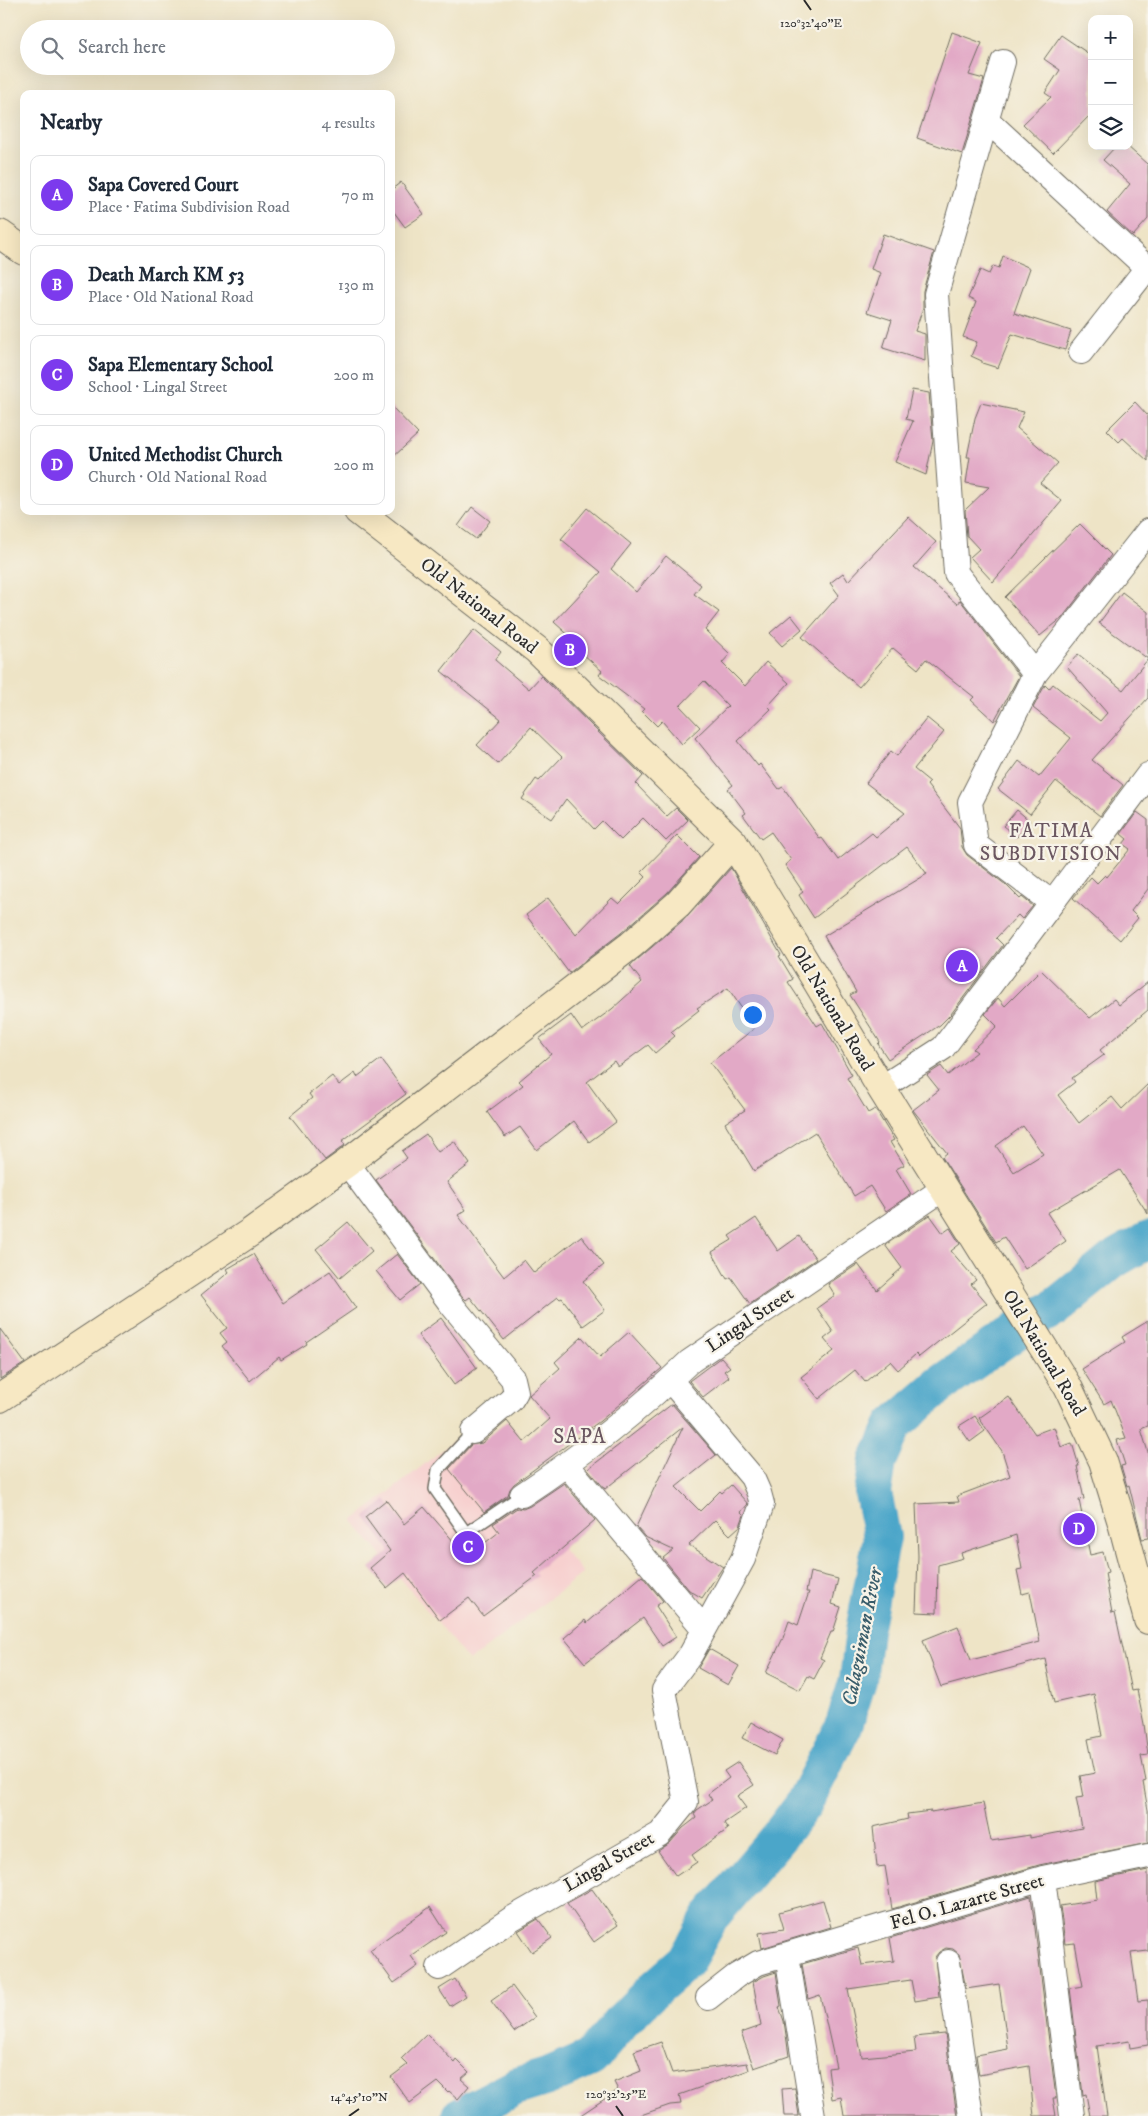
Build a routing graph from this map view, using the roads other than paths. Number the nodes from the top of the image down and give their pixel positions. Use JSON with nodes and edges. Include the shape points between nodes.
{"nodes":[{"id":1,"x":1003,"y":62,"type":"dead end"},
{"id":2,"x":986,"y":120,"type":"junction"},
{"id":3,"x":0,"y":234,"type":"edge"},
{"id":4,"x":20,"y":249,"type":"edge"},
{"id":5,"x":1081,"y":352,"type":"dead end"},
{"id":6,"x":363,"y":515,"type":"edge"},
{"id":7,"x":1148,"y":531,"type":"edge"},
{"id":8,"x":1035,"y":674,"type":"junction"},
{"id":9,"x":1148,"y":775,"type":"edge"},
{"id":10,"x":733,"y":842,"type":"junction"},
{"id":11,"x":1052,"y":903,"type":"junction"},
{"id":12,"x":881,"y":1088,"type":"junction"},
{"id":13,"x":347,"y":1163,"type":"junction"},
{"id":14,"x":943,"y":1189,"type":"junction"},
{"id":15,"x":670,"y":1380,"type":"junction"},
{"id":16,"x":0,"y":1398,"type":"edge"},
{"id":17,"x":473,"y":1432,"type":"joint"},
{"id":18,"x":567,"y":1465,"type":"junction"},
{"id":19,"x":522,"y":1495,"type":"joint"},
{"id":20,"x":1148,"y":1620,"type":"edge"},
{"id":21,"x":704,"y":1629,"type":"junction"},
{"id":22,"x":1148,"y":1856,"type":"edge"},
{"id":23,"x":1043,"y":1878,"type":"junction"},
{"id":24,"x":788,"y":1955,"type":"junction"},
{"id":25,"x":948,"y":1962,"type":"dead end"},
{"id":26,"x":439,"y":1968,"type":"dead end"},
{"id":27,"x":708,"y":1998,"type":"dead end"},
{"id":28,"x":813,"y":2116,"type":"edge"},
{"id":29,"x":972,"y":2116,"type":"edge"},
{"id":30,"x":1072,"y":2116,"type":"edge"}],
"edges":[{"from":1,"to":2,"type":"street"},
{"from":2,"to":5,"type":"street","via":[[1147,268]]},
{"from":2,"to":8,"type":"street","via":[[936,294],[956,573]]},
{"from":3,"to":4,"type":"main road"},
{"from":6,"to":10,"type":"main road","name":"Old National Road","via":[[537,650]]},
{"from":7,"to":8,"type":"street"},
{"from":8,"to":11,"type":"street","via":[[970,802],[976,845]]},
{"from":9,"to":11,"type":"street"},
{"from":10,"to":12,"type":"main road","name":"Old National Road"},
{"from":10,"to":13,"type":"main road","via":[[678,904],[631,945]]},
{"from":11,"to":12,"type":"street","via":[[943,1048]]},
{"from":12,"to":14,"type":"main road","name":"Old National Road"},
{"from":13,"to":16,"type":"main road","via":[[251,1232]]},
{"from":13,"to":17,"type":"street","via":[[452,1304],[513,1379],[516,1392],[511,1400]]},
{"from":14,"to":15,"type":"street","name":"Lingal Street","via":[[689,1362]]},
{"from":14,"to":20,"type":"main road","name":"Old National Road","via":[[1068,1387],[1103,1461]]},
{"from":15,"to":18,"type":"street","name":"Lingal Street"},
{"from":15,"to":21,"type":"street","via":[[752,1477],[762,1504],[743,1559]]},
{"from":17,"to":19,"type":"lane","via":[[438,1470],[435,1490],[466,1534]]},
{"from":18,"to":19,"type":"street","name":"Lingal Street"},
{"from":18,"to":21,"type":"street"},
{"from":21,"to":26,"type":"street","name":"Lingal Street","via":[[691,1654],[664,1690],[686,1802],[660,1834],[511,1919]]},
{"from":22,"to":23,"type":"street","name":"Fel O. Lazarte Street"},
{"from":23,"to":24,"type":"street","name":"Fel O. Lazarte Street"},
{"from":23,"to":30,"type":"street"},
{"from":24,"to":27,"type":"street","name":"Fel O. Lazarte Street","via":[[758,1963]]},
{"from":24,"to":28,"type":"street"},
{"from":25,"to":29,"type":"street"}]}
